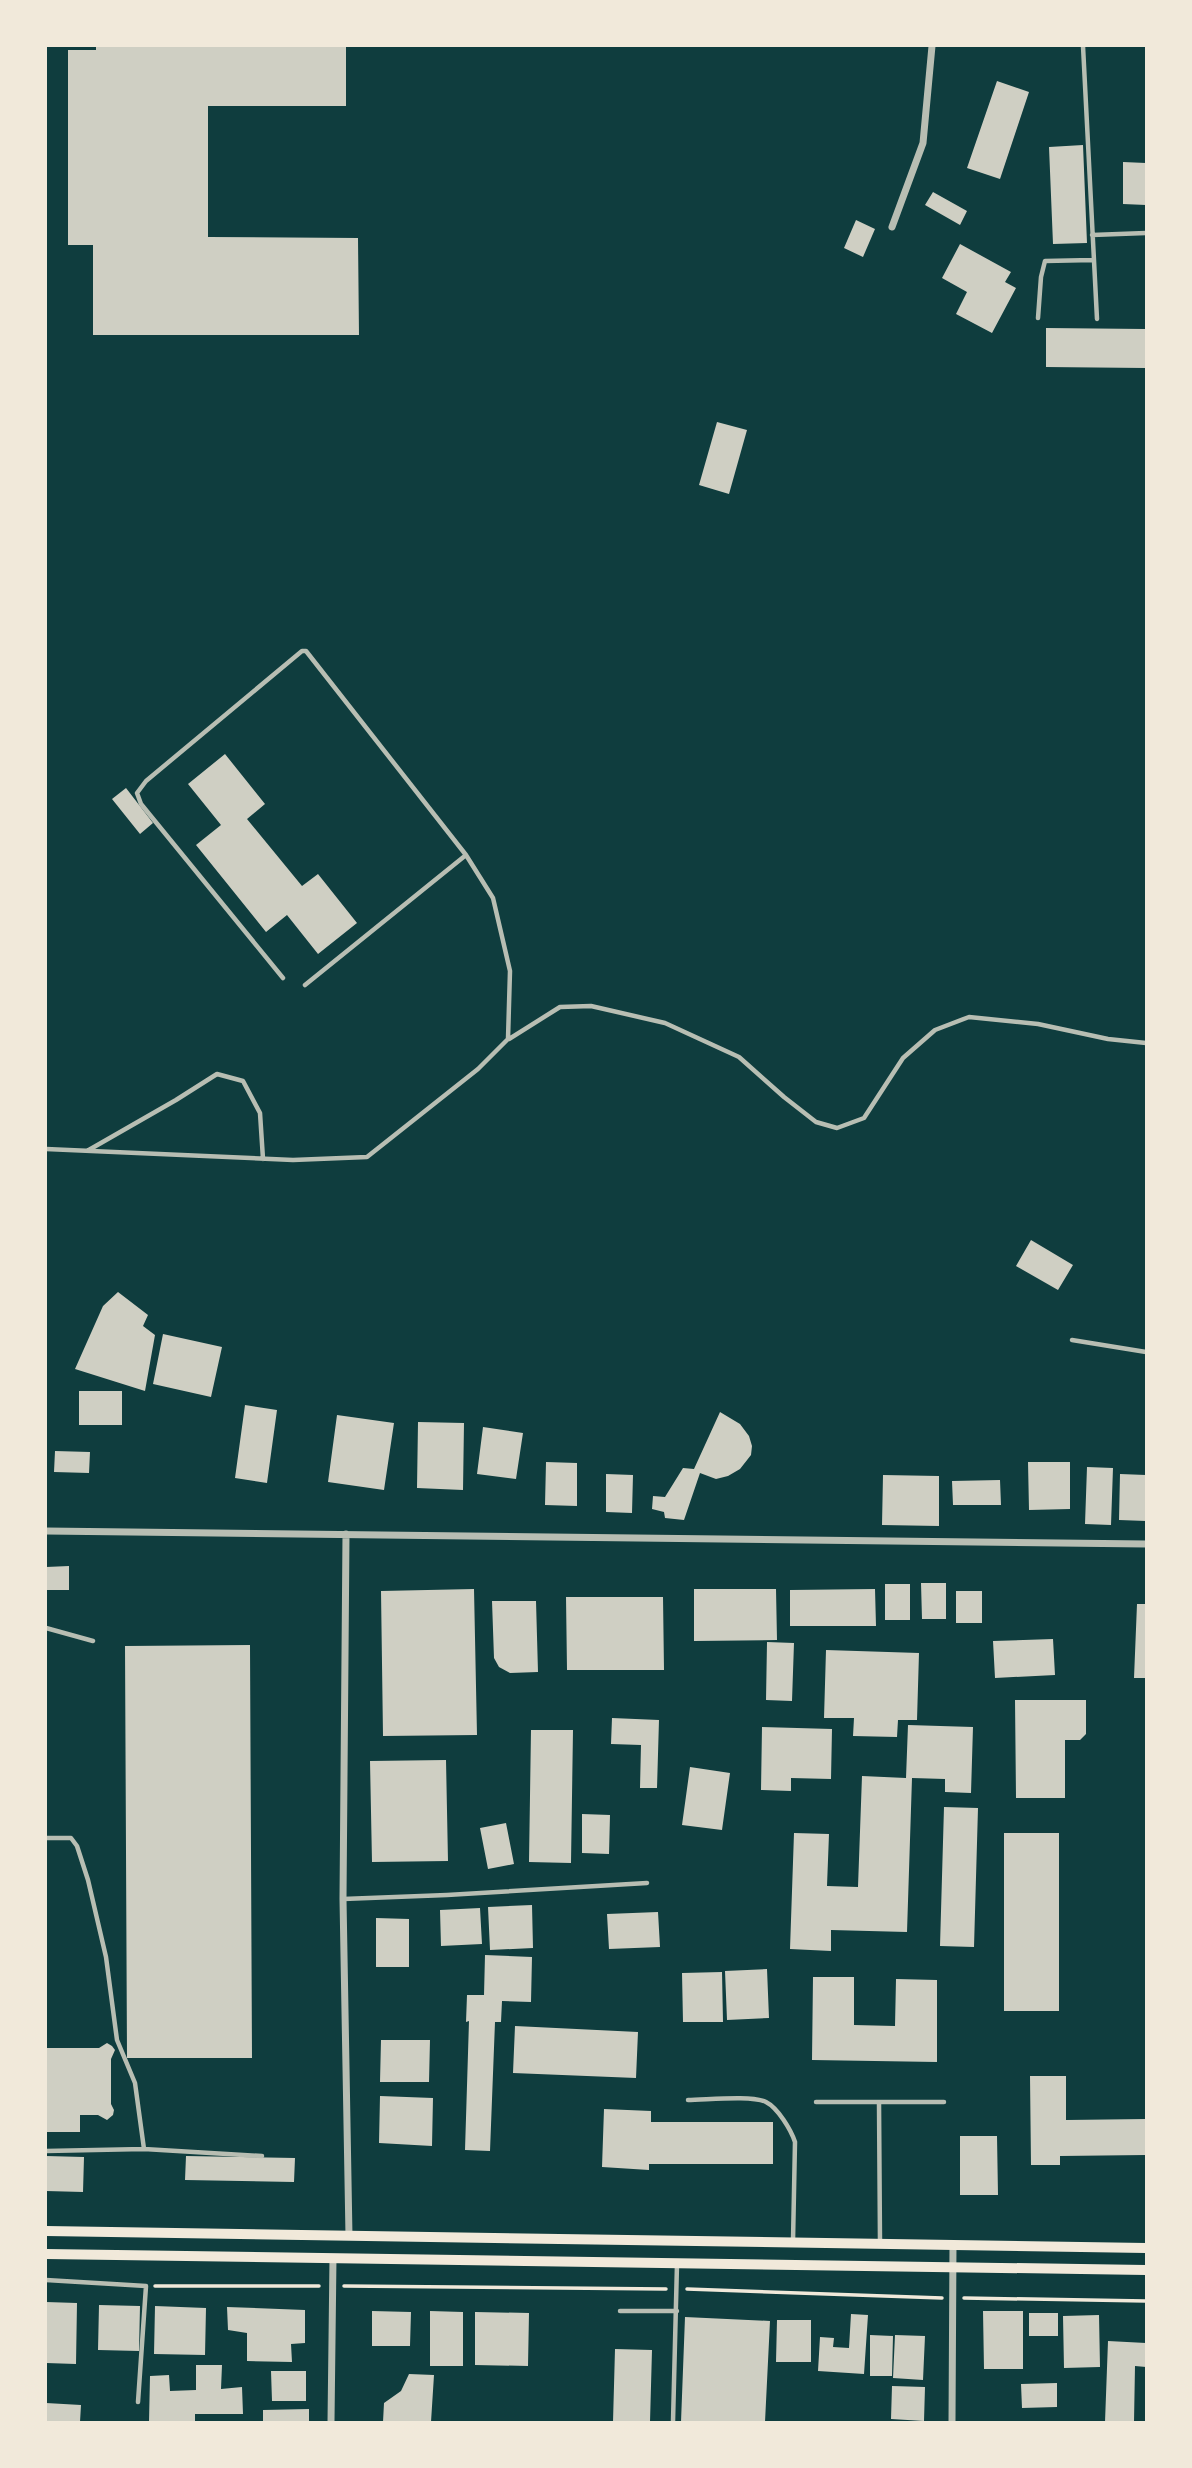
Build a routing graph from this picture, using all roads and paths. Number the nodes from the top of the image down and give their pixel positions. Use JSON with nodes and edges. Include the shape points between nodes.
{"nodes":[{"id":1,"x":932,"y":46,"type":"edge"},
{"id":2,"x":1083,"y":46,"type":"edge"},
{"id":3,"x":892,"y":226,"type":"dead end"},
{"id":4,"x":1146,"y":233,"type":"edge"},
{"id":5,"x":1092,"y":235,"type":"junction"},
{"id":6,"x":1093,"y":260,"type":"junction"},
{"id":7,"x":1038,"y":318,"type":"dead end"},
{"id":8,"x":1097,"y":318,"type":"dead end"},
{"id":9,"x":466,"y":855,"type":"junction"},
{"id":10,"x":283,"y":978,"type":"dead end"},
{"id":11,"x":306,"y":985,"type":"dead end"},
{"id":12,"x":508,"y":1039,"type":"junction"},
{"id":13,"x":1146,"y":1043,"type":"edge"},
{"id":14,"x":46,"y":1149,"type":"edge"},
{"id":15,"x":86,"y":1151,"type":"junction"},
{"id":16,"x":263,"y":1159,"type":"junction"},
{"id":17,"x":1072,"y":1340,"type":"dead end"},
{"id":18,"x":1146,"y":1352,"type":"edge"},
{"id":19,"x":46,"y":1531,"type":"edge"},
{"id":20,"x":346,"y":1534,"type":"junction"},
{"id":21,"x":1146,"y":1544,"type":"edge"},
{"id":22,"x":46,"y":1628,"type":"edge"},
{"id":23,"x":93,"y":1640,"type":"dead end"},
{"id":24,"x":46,"y":1838,"type":"edge"},
{"id":25,"x":647,"y":1883,"type":"dead end"},
{"id":26,"x":343,"y":1899,"type":"junction"},
{"id":27,"x":688,"y":2100,"type":"dead end"},
{"id":28,"x":816,"y":2102,"type":"dead end"},
{"id":29,"x":879,"y":2102,"type":"junction"},
{"id":30,"x":944,"y":2102,"type":"dead end"},
{"id":31,"x":144,"y":2149,"type":"junction"},
{"id":32,"x":46,"y":2151,"type":"edge"},
{"id":33,"x":262,"y":2156,"type":"dead end"},
{"id":34,"x":46,"y":2231,"type":"edge"},
{"id":35,"x":334,"y":2236,"type":"junction"},
{"id":36,"x":349,"y":2236,"type":"junction"},
{"id":37,"x":793,"y":2242,"type":"junction"},
{"id":38,"x":880,"y":2244,"type":"junction"},
{"id":39,"x":953,"y":2245,"type":"junction"},
{"id":40,"x":1146,"y":2248,"type":"edge"},
{"id":41,"x":46,"y":2254,"type":"edge"},
{"id":42,"x":333,"y":2258,"type":"junction"},
{"id":43,"x":349,"y":2258,"type":"junction"},
{"id":44,"x":677,"y":2263,"type":"junction"},
{"id":45,"x":953,"y":2267,"type":"junction"},
{"id":46,"x":1146,"y":2270,"type":"edge"},
{"id":47,"x":46,"y":2280,"type":"edge"},
{"id":48,"x":146,"y":2286,"type":"junction"},
{"id":49,"x":331,"y":2286,"type":"junction"},
{"id":50,"x":678,"y":2289,"type":"junction"},
{"id":51,"x":953,"y":2298,"type":"junction"},
{"id":52,"x":1146,"y":2301,"type":"edge"},
{"id":53,"x":620,"y":2311,"type":"dead end"},
{"id":54,"x":677,"y":2311,"type":"junction"},
{"id":55,"x":138,"y":2402,"type":"dead end"},
{"id":56,"x":331,"y":2423,"type":"edge"},
{"id":57,"x":673,"y":2423,"type":"edge"},
{"id":58,"x":952,"y":2423,"type":"edge"}],
"edges":[{"from":1,"to":3,"type":"street","via":[[923,143]]},
{"from":2,"to":5,"type":"lane"},
{"from":4,"to":5,"type":"lane"},
{"from":5,"to":6,"type":"lane"},
{"from":6,"to":7,"type":"lane","via":[[1045,261]]},
{"from":6,"to":8,"type":"lane"},
{"from":9,"to":10,"type":"lane","via":[[318,664],[302,651],[137,793],[141,804]]},
{"from":9,"to":11,"type":"lane"},
{"from":9,"to":12,"type":"lane","via":[[493,898],[510,971]]},
{"from":12,"to":13,"type":"lane","via":[[560,1007],[591,1006],[665,1023],[739,1057],[816,1122],[837,1128],[864,1118],[903,1058],[935,1030],[969,1017]]},
{"from":12,"to":16,"type":"lane","via":[[478,1069],[367,1157]]},
{"from":14,"to":15,"type":"lane"},
{"from":15,"to":16,"type":"lane"},
{"from":15,"to":16,"type":"lane","via":[[217,1074],[243,1081],[260,1113]]},
{"from":17,"to":18,"type":"lane"},
{"from":19,"to":20,"type":"street"},
{"from":20,"to":21,"type":"street"},
{"from":20,"to":26,"type":"street"},
{"from":22,"to":23,"type":"lane"},
{"from":24,"to":31,"type":"lane","via":[[71,1838],[88,1880],[106,1957],[117,2040],[135,2083]]},
{"from":25,"to":26,"type":"lane"},
{"from":26,"to":36,"type":"street"},
{"from":27,"to":37,"type":"lane","via":[[758,2099],[769,2103],[791,2132],[795,2142]]},
{"from":28,"to":29,"type":"lane"},
{"from":29,"to":30,"type":"lane"},
{"from":29,"to":38,"type":"lane"},
{"from":31,"to":32,"type":"lane"},
{"from":31,"to":33,"type":"lane"},
{"from":34,"to":35,"type":"main road"},
{"from":35,"to":36,"type":"main road"},
{"from":35,"to":42,"type":"main road"},
{"from":36,"to":37,"type":"main road"},
{"from":36,"to":43,"type":"main road"},
{"from":37,"to":38,"type":"main road"},
{"from":38,"to":39,"type":"main road"},
{"from":39,"to":40,"type":"main road"},
{"from":39,"to":45,"type":"street"},
{"from":41,"to":42,"type":"main road"},
{"from":42,"to":43,"type":"main road"},
{"from":42,"to":49,"type":"street"},
{"from":43,"to":44,"type":"main road"},
{"from":44,"to":45,"type":"main road"},
{"from":44,"to":50,"type":"lane"},
{"from":45,"to":46,"type":"main road"},
{"from":45,"to":51,"type":"street"},
{"from":47,"to":48,"type":"lane"},
{"from":48,"to":49,"type":"path"},
{"from":48,"to":55,"type":"lane"},
{"from":49,"to":50,"type":"path"},
{"from":49,"to":56,"type":"street"},
{"from":50,"to":51,"type":"path"},
{"from":50,"to":54,"type":"lane"},
{"from":51,"to":52,"type":"path"},
{"from":51,"to":58,"type":"street"},
{"from":53,"to":54,"type":"lane"},
{"from":54,"to":57,"type":"lane"}]}
